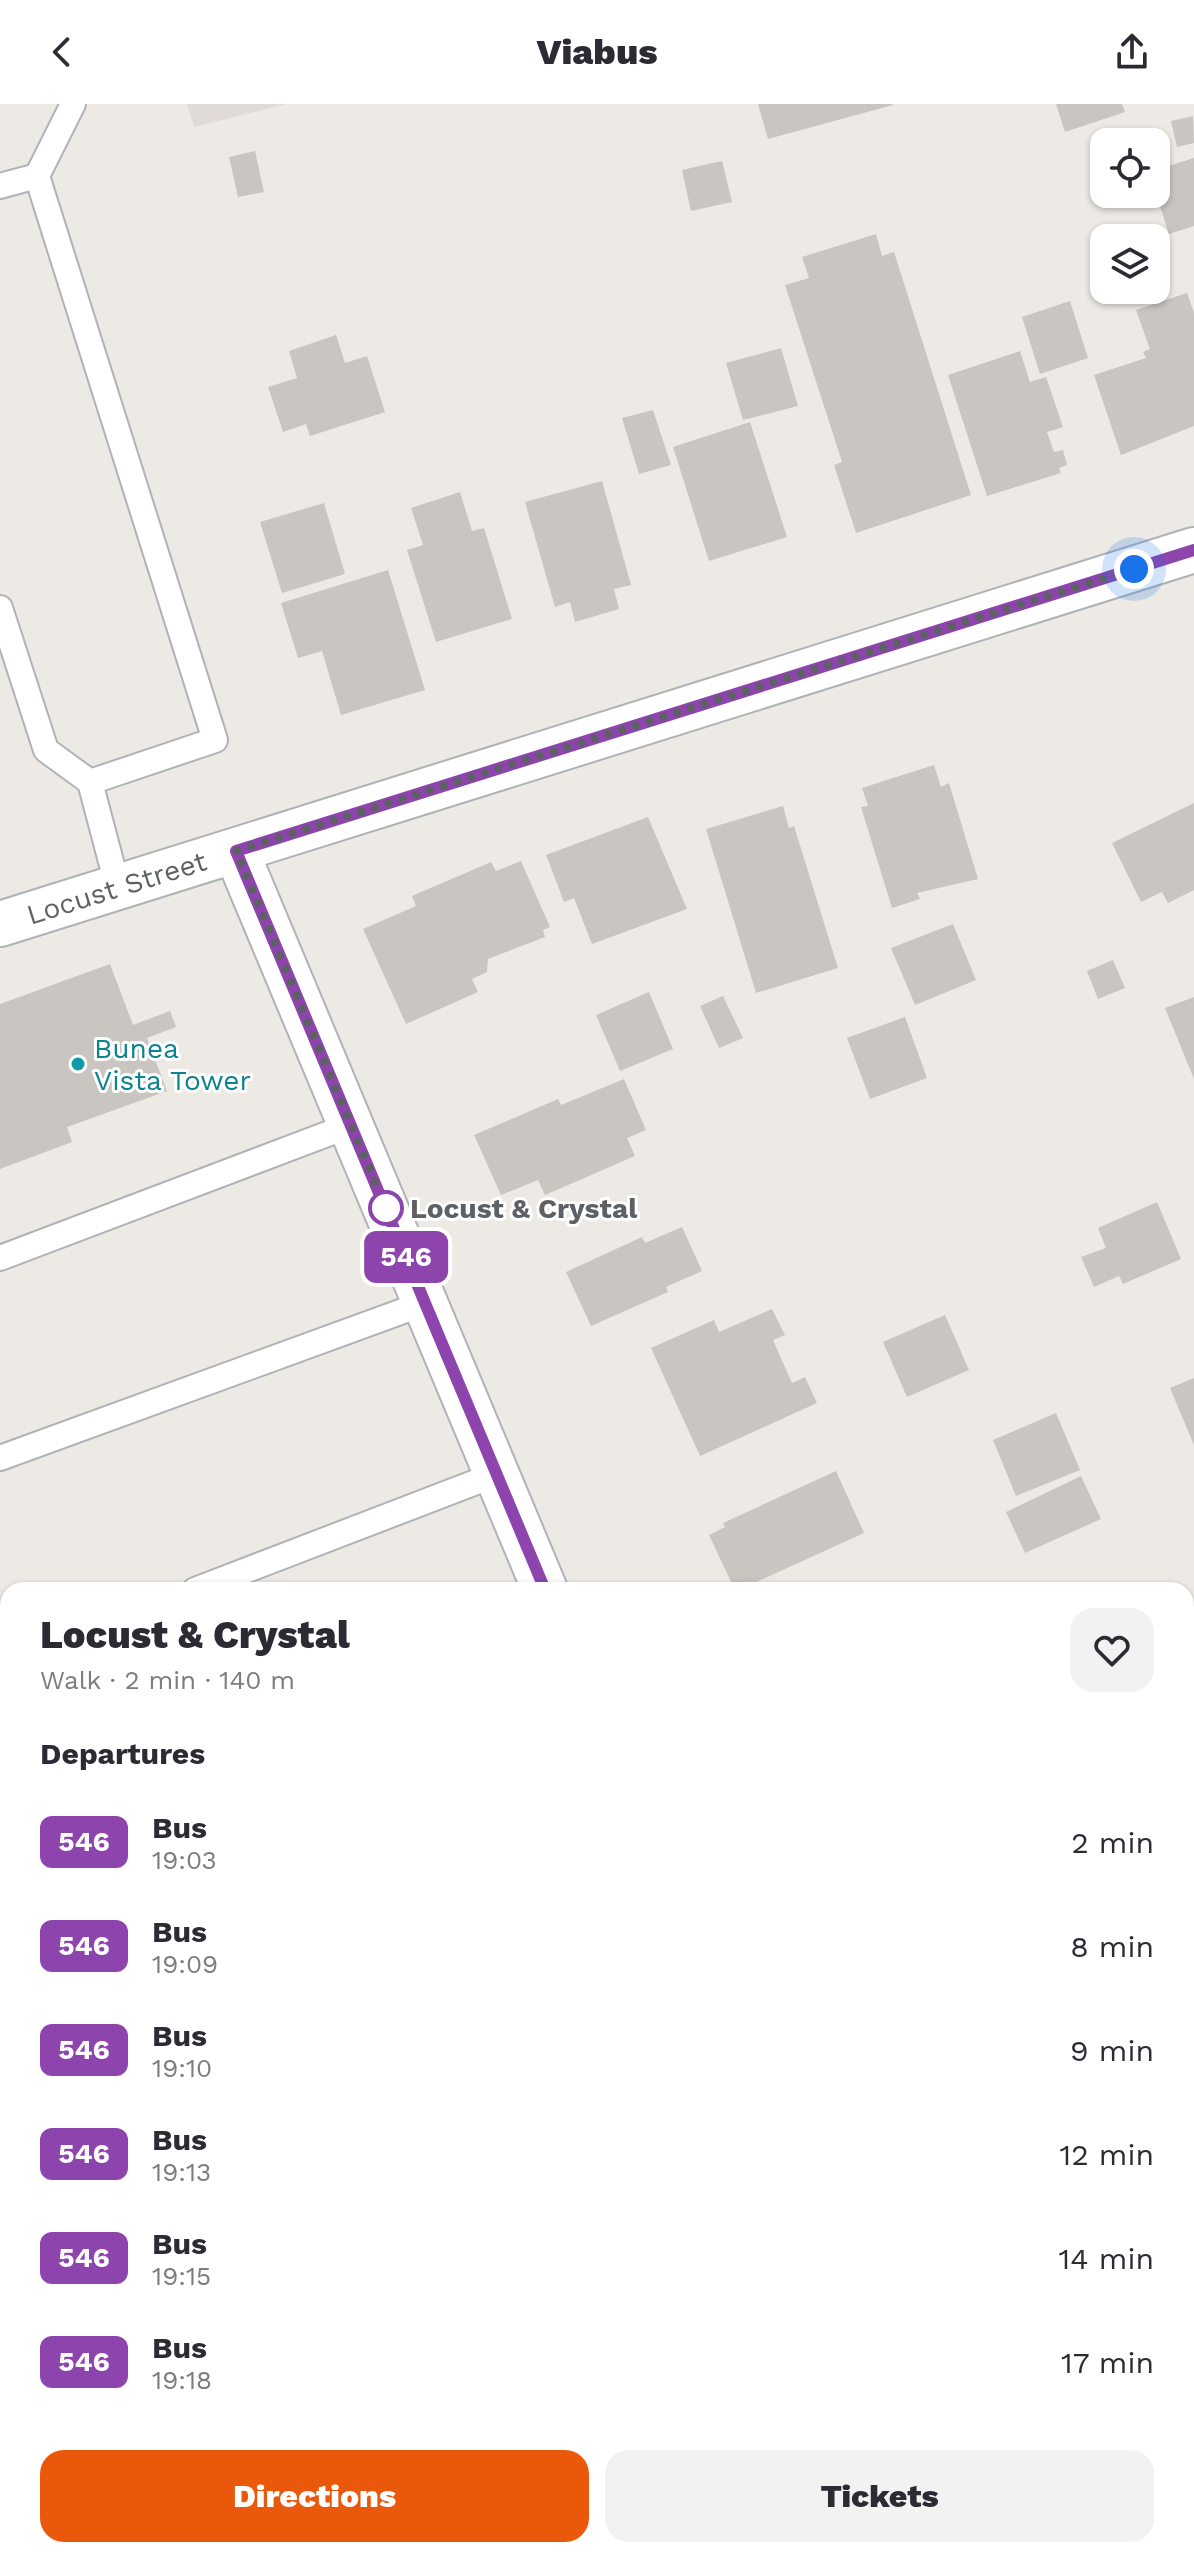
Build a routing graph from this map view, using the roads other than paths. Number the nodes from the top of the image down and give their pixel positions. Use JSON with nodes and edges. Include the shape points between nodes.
{"nodes":[{"id":1,"x":73,"y":104,"type":"edge"},
{"id":2,"x":37,"y":176,"type":"junction"},
{"id":3,"x":0,"y":186,"type":"edge"},
{"id":4,"x":1194,"y":550,"type":"edge"},
{"id":5,"x":0,"y":608,"type":"edge"},
{"id":6,"x":90,"y":782,"type":"junction"},
{"id":7,"x":236,"y":851,"type":"junction"},
{"id":8,"x":118,"y":888,"type":"junction"},
{"id":9,"x":0,"y":924,"type":"edge"},
{"id":10,"x":351,"y":1125,"type":"junction"},
{"id":11,"x":0,"y":1258,"type":"edge"},
{"id":12,"x":425,"y":1303,"type":"junction"},
{"id":13,"x":0,"y":1458,"type":"edge"},
{"id":14,"x":497,"y":1474,"type":"junction"},
{"id":15,"x":216,"y":1582,"type":"edge"},
{"id":16,"x":542,"y":1582,"type":"edge"}],
"edges":[{"from":1,"to":2,"type":"lane"},
{"from":2,"to":3,"type":"lane"},
{"from":2,"to":6,"type":"lane","via":[[215,740]]},
{"from":4,"to":7,"type":"street","name":"Locust Street"},
{"from":5,"to":6,"type":"lane","via":[[46,750]]},
{"from":6,"to":8,"type":"lane"},
{"from":7,"to":8,"type":"street","name":"Locust Street"},
{"from":7,"to":10,"type":"street"},
{"from":8,"to":9,"type":"street","name":"Locust Street"},
{"from":10,"to":11,"type":"lane"},
{"from":10,"to":12,"type":"street"},
{"from":12,"to":13,"type":"lane"},
{"from":12,"to":14,"type":"street"},
{"from":14,"to":15,"type":"lane"},
{"from":14,"to":16,"type":"street"}]}
